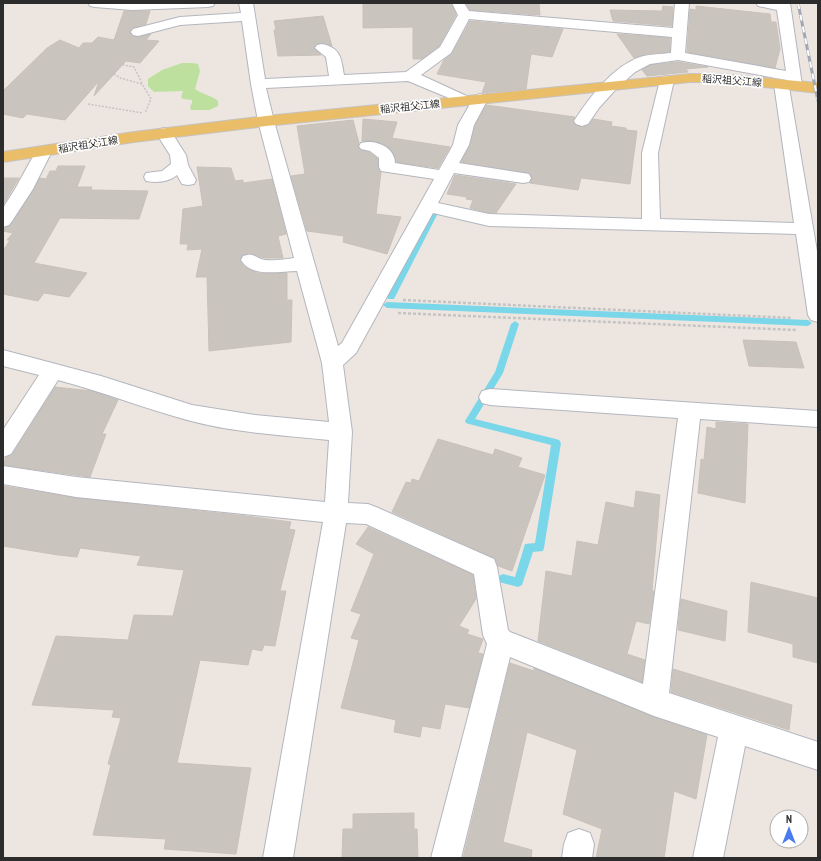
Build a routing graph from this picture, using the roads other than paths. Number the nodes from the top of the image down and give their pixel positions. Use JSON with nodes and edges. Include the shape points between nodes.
{"nodes":[{"id":1,"x":95,"y":3,"type":"edge"},
{"id":2,"x":208,"y":3,"type":"edge"},
{"id":3,"x":457,"y":3,"type":"edge"},
{"id":4,"x":682,"y":3,"type":"edge"},
{"id":5,"x":763,"y":3,"type":"edge"},
{"id":6,"x":783,"y":5,"type":"edge"},
{"id":7,"x":247,"y":10,"type":"edge"},
{"id":8,"x":465,"y":15,"type":"junction"},
{"id":9,"x":138,"y":32,"type":"dead end"},
{"id":10,"x":680,"y":33,"type":"junction"},
{"id":11,"x":322,"y":48,"type":"dead end"},
{"id":12,"x":678,"y":56,"type":"junction"},
{"id":13,"x":410,"y":76,"type":"junction"},
{"id":14,"x":337,"y":79,"type":"junction"},
{"id":15,"x":667,"y":80,"type":"junction"},
{"id":16,"x":790,"y":82,"type":"junction"},
{"id":17,"x":258,"y":84,"type":"junction"},
{"id":18,"x":613,"y":85,"type":"junction"},
{"id":19,"x":818,"y":88,"type":"edge"},
{"id":20,"x":473,"y":99,"type":"junction"},
{"id":21,"x":266,"y":121,"type":"junction"},
{"id":22,"x":582,"y":121,"type":"dead end"},
{"id":23,"x":164,"y":133,"type":"junction"},
{"id":24,"x":367,"y":146,"type":"dead end"},
{"id":25,"x":44,"y":151,"type":"junction"},
{"id":26,"x":3,"y":157,"type":"edge"},
{"id":27,"x":180,"y":165,"type":"junction"},
{"id":28,"x":447,"y":172,"type":"junction"},
{"id":29,"x":152,"y":177,"type":"dead end"},
{"id":30,"x":523,"y":178,"type":"dead end"},
{"id":31,"x":188,"y":180,"type":"dead end"},
{"id":32,"x":428,"y":206,"type":"junction"},
{"id":33,"x":3,"y":221,"type":"edge"},
{"id":34,"x":651,"y":225,"type":"junction"},
{"id":35,"x":805,"y":229,"type":"junction"},
{"id":36,"x":250,"y":260,"type":"dead end"},
{"id":37,"x":306,"y":264,"type":"junction"},
{"id":38,"x":818,"y":315,"type":"edge"},
{"id":39,"x":3,"y":358,"type":"edge"},
{"id":40,"x":332,"y":364,"type":"junction"},
{"id":41,"x":53,"y":371,"type":"junction"},
{"id":42,"x":490,"y":397,"type":"dead end"},
{"id":43,"x":690,"y":410,"type":"junction"},
{"id":44,"x":818,"y":419,"type":"edge"},
{"id":45,"x":341,"y":432,"type":"junction"},
{"id":46,"x":3,"y":448,"type":"edge"},
{"id":47,"x":3,"y":475,"type":"edge"},
{"id":48,"x":336,"y":513,"type":"junction"},
{"id":49,"x":501,"y":641,"type":"junction"},
{"id":50,"x":654,"y":702,"type":"junction"},
{"id":51,"x":734,"y":729,"type":"junction"},
{"id":52,"x":818,"y":756,"type":"edge"},
{"id":53,"x":278,"y":858,"type":"edge"},
{"id":54,"x":446,"y":858,"type":"edge"},
{"id":55,"x":708,"y":858,"type":"edge"}],
"edges":[{"from":1,"to":2,"type":"street","via":[[132,6]]},
{"from":3,"to":8,"type":"street"},
{"from":4,"to":10,"type":"street"},
{"from":5,"to":6,"type":"street"},
{"from":6,"to":16,"type":"street"},
{"from":7,"to":9,"type":"street","via":[[180,21]]},
{"from":7,"to":17,"type":"street"},
{"from":8,"to":10,"type":"street","via":[[515,14]]},
{"from":8,"to":13,"type":"street","via":[[446,50]]},
{"from":10,"to":12,"type":"street"},
{"from":11,"to":14,"type":"street","via":[[333,55]]},
{"from":12,"to":16,"type":"street"},
{"from":12,"to":18,"type":"street","via":[[634,64]]},
{"from":13,"to":14,"type":"street"},
{"from":13,"to":20,"type":"street"},
{"from":14,"to":17,"type":"street"},
{"from":15,"to":16,"type":"main road","name":"稲沢祖父江線","via":[[720,78]]},
{"from":15,"to":18,"type":"main road","name":"稲沢祖父江線"},
{"from":15,"to":34,"type":"street","via":[[650,153]]},
{"from":16,"to":19,"type":"main road","name":"稲沢祖父江線"},
{"from":16,"to":35,"type":"street"},
{"from":17,"to":21,"type":"street"},
{"from":18,"to":20,"type":"main road","name":"稲沢祖父江線"},
{"from":18,"to":22,"type":"street","via":[[591,106]]},
{"from":20,"to":21,"type":"main road","name":"稲沢祖父江線"},
{"from":20,"to":28,"type":"street","via":[[461,145]]},
{"from":21,"to":23,"type":"main road","name":"稲沢祖父江線"},
{"from":21,"to":37,"type":"street"},
{"from":23,"to":25,"type":"main road","name":"稲沢祖父江線"},
{"from":23,"to":27,"type":"street","via":[[178,154]]},
{"from":24,"to":28,"type":"street","via":[[375,147],[388,157],[387,167]]},
{"from":25,"to":26,"type":"main road","name":"稲沢祖父江線"},
{"from":25,"to":33,"type":"street"},
{"from":27,"to":29,"type":"street","via":[[166,176]]},
{"from":27,"to":31,"type":"street"},
{"from":28,"to":30,"type":"street"},
{"from":28,"to":32,"type":"street"},
{"from":32,"to":34,"type":"street","via":[[489,220]]},
{"from":32,"to":40,"type":"street","via":[[349,348]]},
{"from":34,"to":35,"type":"street"},
{"from":35,"to":38,"type":"street"},
{"from":36,"to":37,"type":"street","via":[[258,266]]},
{"from":37,"to":40,"type":"street"},
{"from":39,"to":41,"type":"street"},
{"from":40,"to":45,"type":"street"},
{"from":41,"to":45,"type":"street","via":[[192,413],[255,424]]},
{"from":41,"to":46,"type":"street"},
{"from":42,"to":43,"type":"street"},
{"from":43,"to":44,"type":"street"},
{"from":43,"to":50,"type":"street"},
{"from":45,"to":48,"type":"street"},
{"from":47,"to":48,"type":"street","via":[[76,488]]},
{"from":48,"to":49,"type":"street","via":[[368,514],[485,567],[496,635]]},
{"from":48,"to":53,"type":"street"},
{"from":49,"to":50,"type":"street"},
{"from":49,"to":54,"type":"street"},
{"from":50,"to":51,"type":"street"},
{"from":51,"to":52,"type":"street"},
{"from":51,"to":55,"type":"street"}]}
